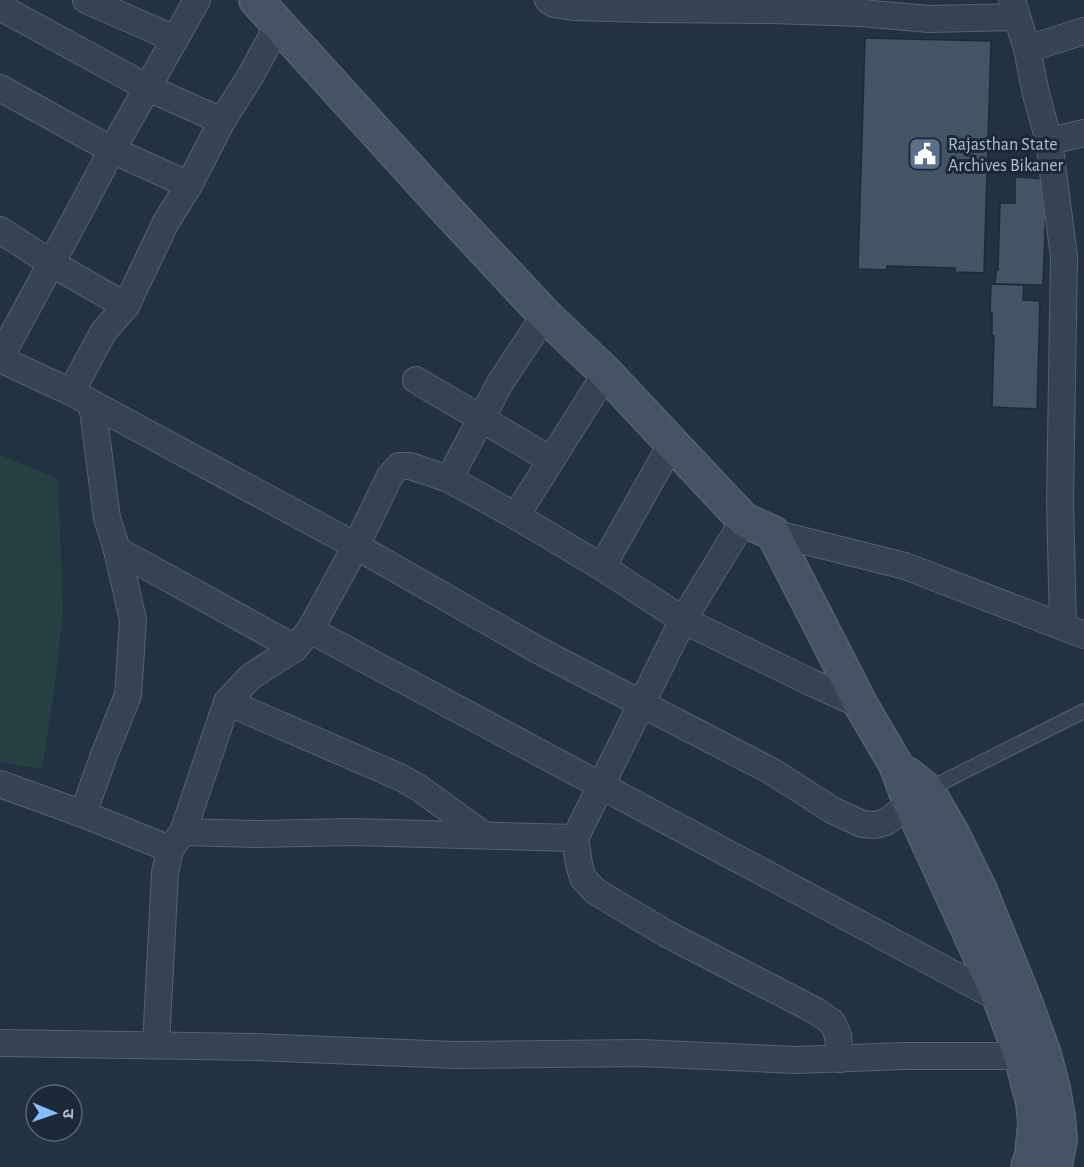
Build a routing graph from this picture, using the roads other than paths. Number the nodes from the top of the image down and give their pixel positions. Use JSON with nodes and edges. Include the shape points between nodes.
{"nodes":[{"id":1,"x":86,"y":0,"type":"edge"},
{"id":2,"x":197,"y":0,"type":"edge"},
{"id":3,"x":256,"y":0,"type":"edge"},
{"id":4,"x":548,"y":0,"type":"edge"},
{"id":5,"x":0,"y":7,"type":"edge"},
{"id":6,"x":860,"y":7,"type":"edge"},
{"id":7,"x":1014,"y":8,"type":"edge"},
{"id":8,"x":278,"y":25,"type":"junction"},
{"id":9,"x":1084,"y":31,"type":"edge"},
{"id":10,"x":175,"y":39,"type":"junction"},
{"id":11,"x":1027,"y":49,"type":"junction"},
{"id":12,"x":0,"y":88,"type":"edge"},
{"id":13,"x":148,"y":88,"type":"junction"},
{"id":14,"x":222,"y":121,"type":"junction"},
{"id":15,"x":1084,"y":133,"type":"edge"},
{"id":16,"x":1049,"y":141,"type":"junction"},
{"id":17,"x":112,"y":150,"type":"junction"},
{"id":18,"x":189,"y":185,"type":"junction"},
{"id":19,"x":0,"y":230,"type":"edge"},
{"id":20,"x":51,"y":263,"type":"junction"},
{"id":21,"x":126,"y":306,"type":"junction"},
{"id":22,"x":545,"y":315,"type":"junction"},
{"id":23,"x":1073,"y":324,"type":"edge"},
{"id":24,"x":0,"y":358,"type":"edge"},
{"id":25,"x":606,"y":373,"type":"junction"},
{"id":26,"x":417,"y":380,"type":"dead end"},
{"id":27,"x":82,"y":398,"type":"junction"},
{"id":28,"x":481,"y":418,"type":"junction"},
{"id":29,"x":672,"y":443,"type":"junction"},
{"id":30,"x":551,"y":460,"type":"junction"},
{"id":31,"x":449,"y":479,"type":"junction"},
{"id":32,"x":516,"y":516,"type":"junction"},
{"id":33,"x":759,"y":527,"type":"junction"},
{"id":34,"x":356,"y":546,"type":"junction"},
{"id":35,"x":117,"y":550,"type":"junction"},
{"id":36,"x":602,"y":567,"type":"junction"},
{"id":37,"x":683,"y":620,"type":"junction"},
{"id":38,"x":1073,"y":631,"type":"edge"},
{"id":39,"x":303,"y":639,"type":"junction"},
{"id":40,"x":227,"y":702,"type":"junction"},
{"id":41,"x":642,"y":703,"type":"junction"},
{"id":42,"x":861,"y":705,"type":"junction"},
{"id":43,"x":1084,"y":711,"type":"edge"},
{"id":44,"x":0,"y":784,"type":"edge"},
{"id":45,"x":601,"y":785,"type":"junction"},
{"id":46,"x":919,"y":796,"type":"junction"},
{"id":47,"x":83,"y":814,"type":"junction"},
{"id":48,"x":484,"y":835,"type":"junction"},
{"id":49,"x":575,"y":838,"type":"junction"},
{"id":50,"x":177,"y":840,"type":"junction"},
{"id":51,"x":1000,"y":999,"type":"junction"},
{"id":52,"x":0,"y":1043,"type":"edge"},
{"id":53,"x":156,"y":1045,"type":"junction"},
{"id":54,"x":1021,"y":1056,"type":"junction"},
{"id":55,"x":840,"y":1059,"type":"junction"},
{"id":56,"x":1028,"y":1167,"type":"edge"},
{"id":57,"x":1055,"y":1167,"type":"edge"}],
"edges":[{"from":1,"to":10,"type":"street"},
{"from":2,"to":10,"type":"street"},
{"from":3,"to":8,"type":"street"},
{"from":4,"to":6,"type":"street","via":[[574,7],[647,9]]},
{"from":5,"to":13,"type":"street"},
{"from":6,"to":7,"type":"street","via":[[929,19]]},
{"from":7,"to":11,"type":"street"},
{"from":8,"to":14,"type":"street"},
{"from":8,"to":22,"type":"street"},
{"from":9,"to":11,"type":"street"},
{"from":10,"to":13,"type":"street"},
{"from":11,"to":16,"type":"street"},
{"from":12,"to":17,"type":"street"},
{"from":13,"to":14,"type":"street"},
{"from":13,"to":17,"type":"street"},
{"from":14,"to":18,"type":"street"},
{"from":15,"to":16,"type":"street"},
{"from":16,"to":23,"type":"street"},
{"from":17,"to":18,"type":"street"},
{"from":17,"to":20,"type":"street"},
{"from":18,"to":21,"type":"street","via":[[166,222]]},
{"from":19,"to":20,"type":"street"},
{"from":20,"to":21,"type":"street"},
{"from":20,"to":24,"type":"street"},
{"from":21,"to":27,"type":"street","via":[[104,331]]},
{"from":22,"to":25,"type":"street"},
{"from":22,"to":28,"type":"street"},
{"from":23,"to":38,"type":"street","via":[[1060,501]]},
{"from":24,"to":27,"type":"street"},
{"from":25,"to":29,"type":"street"},
{"from":25,"to":30,"type":"street"},
{"from":26,"to":28,"type":"street"},
{"from":27,"to":34,"type":"street"},
{"from":27,"to":35,"type":"street"},
{"from":28,"to":30,"type":"street"},
{"from":28,"to":31,"type":"street"},
{"from":29,"to":33,"type":"street"},
{"from":29,"to":36,"type":"street"},
{"from":30,"to":32,"type":"street"},
{"from":31,"to":32,"type":"street"},
{"from":31,"to":34,"type":"street","via":[[399,466],[390,476]]},
{"from":32,"to":36,"type":"street"},
{"from":33,"to":37,"type":"street"},
{"from":33,"to":38,"type":"street","via":[[905,566]]},
{"from":33,"to":42,"type":"street"},
{"from":34,"to":39,"type":"street"},
{"from":34,"to":41,"type":"street","via":[[538,650]]},
{"from":35,"to":39,"type":"street"},
{"from":35,"to":47,"type":"street","via":[[134,620],[128,695]]},
{"from":36,"to":37,"type":"street"},
{"from":37,"to":41,"type":"street"},
{"from":37,"to":42,"type":"street"},
{"from":39,"to":40,"type":"street","via":[[250,676]]},
{"from":39,"to":45,"type":"street"},
{"from":40,"to":48,"type":"street","via":[[402,778]]},
{"from":40,"to":50,"type":"street"},
{"from":41,"to":45,"type":"street"},
{"from":41,"to":46,"type":"street","via":[[862,824],[886,822]]},
{"from":42,"to":46,"type":"street"},
{"from":43,"to":46,"type":"lane"},
{"from":44,"to":47,"type":"street"},
{"from":45,"to":49,"type":"street"},
{"from":45,"to":51,"type":"street"},
{"from":46,"to":51,"type":"street"},
{"from":46,"to":57,"type":"street","via":[[952,833],[980,890],[1024,999],[1053,1088],[1060,1139]]},
{"from":47,"to":50,"type":"street"},
{"from":48,"to":49,"type":"street"},
{"from":48,"to":50,"type":"street","via":[[351,832]]},
{"from":49,"to":55,"type":"street","via":[[583,878],[595,891],[667,934],[816,1011],[832,1022],[838,1035]]},
{"from":50,"to":53,"type":"street","via":[[165,873]]},
{"from":51,"to":54,"type":"street"},
{"from":52,"to":53,"type":"street"},
{"from":53,"to":55,"type":"street","via":[[454,1055],[641,1053]]},
{"from":54,"to":55,"type":"street"},
{"from":54,"to":56,"type":"street","via":[[1035,1123]]}]}
